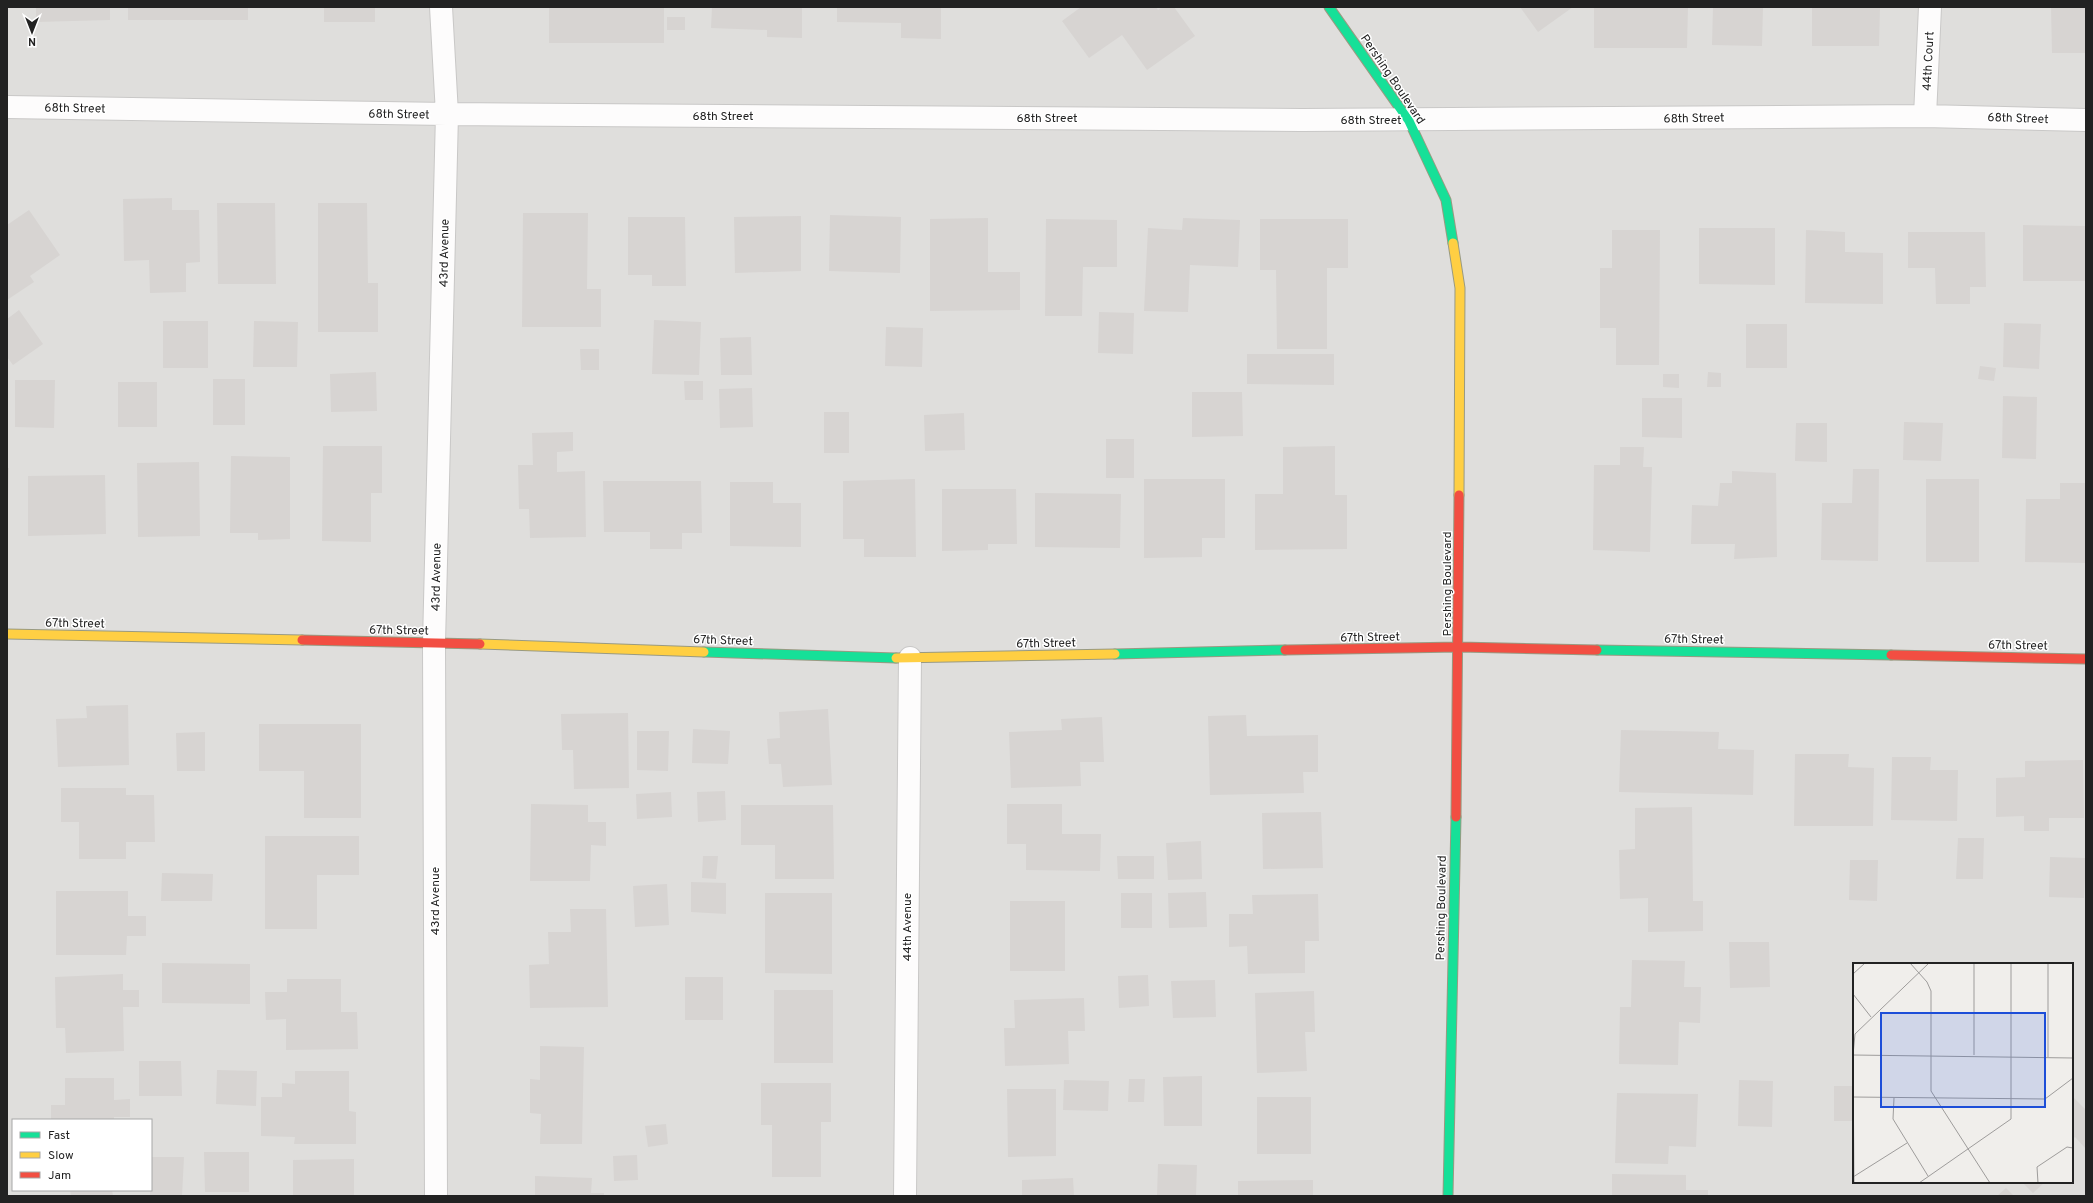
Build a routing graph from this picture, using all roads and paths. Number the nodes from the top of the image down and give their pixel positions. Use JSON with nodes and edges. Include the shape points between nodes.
{"nodes":[{"id":1,"x":441,"y":7,"type":"edge"},
{"id":2,"x":1329,"y":7,"type":"edge"},
{"id":3,"x":1930,"y":7,"type":"edge"},
{"id":4,"x":7,"y":107,"type":"edge"},
{"id":5,"x":447,"y":114,"type":"junction"},
{"id":6,"x":1925,"y":116,"type":"junction"},
{"id":7,"x":2086,"y":120,"type":"edge"},
{"id":8,"x":1409,"y":121,"type":"junction"},
{"id":9,"x":7,"y":634,"type":"edge"},
{"id":10,"x":434,"y":643,"type":"junction"},
{"id":11,"x":1459,"y":647,"type":"junction"},
{"id":12,"x":910,"y":658,"type":"junction"},
{"id":13,"x":2086,"y":658,"type":"edge"},
{"id":14,"x":436,"y":1196,"type":"edge"},
{"id":15,"x":905,"y":1196,"type":"edge"},
{"id":16,"x":1448,"y":1196,"type":"edge"}],
"edges":[{"from":1,"to":5,"type":"street","name":"43rd Avenue"},
{"from":2,"to":8,"type":"street","name":"Pershing Boulevard"},
{"from":3,"to":6,"type":"street","name":"44th Court"},
{"from":4,"to":5,"type":"street","name":"68th Street"},
{"from":5,"to":8,"type":"street","name":"68th Street"},
{"from":5,"to":10,"type":"street","name":"43rd Avenue"},
{"from":6,"to":7,"type":"street","name":"68th Street"},
{"from":6,"to":8,"type":"street","name":"68th Street"},
{"from":8,"to":11,"type":"street","name":"Pershing Boulevard","via":[[1446,200],[1460,288]]},
{"from":9,"to":10,"type":"street","name":"67th Street"},
{"from":10,"to":12,"type":"street","name":"67th Street"},
{"from":10,"to":14,"type":"street","name":"43rd Avenue"},
{"from":11,"to":12,"type":"street","name":"67th Street"},
{"from":11,"to":13,"type":"street","name":"67th Street"},
{"from":11,"to":16,"type":"street","name":"Pershing Boulevard"},
{"from":12,"to":15,"type":"street","name":"44th Avenue"}]}
